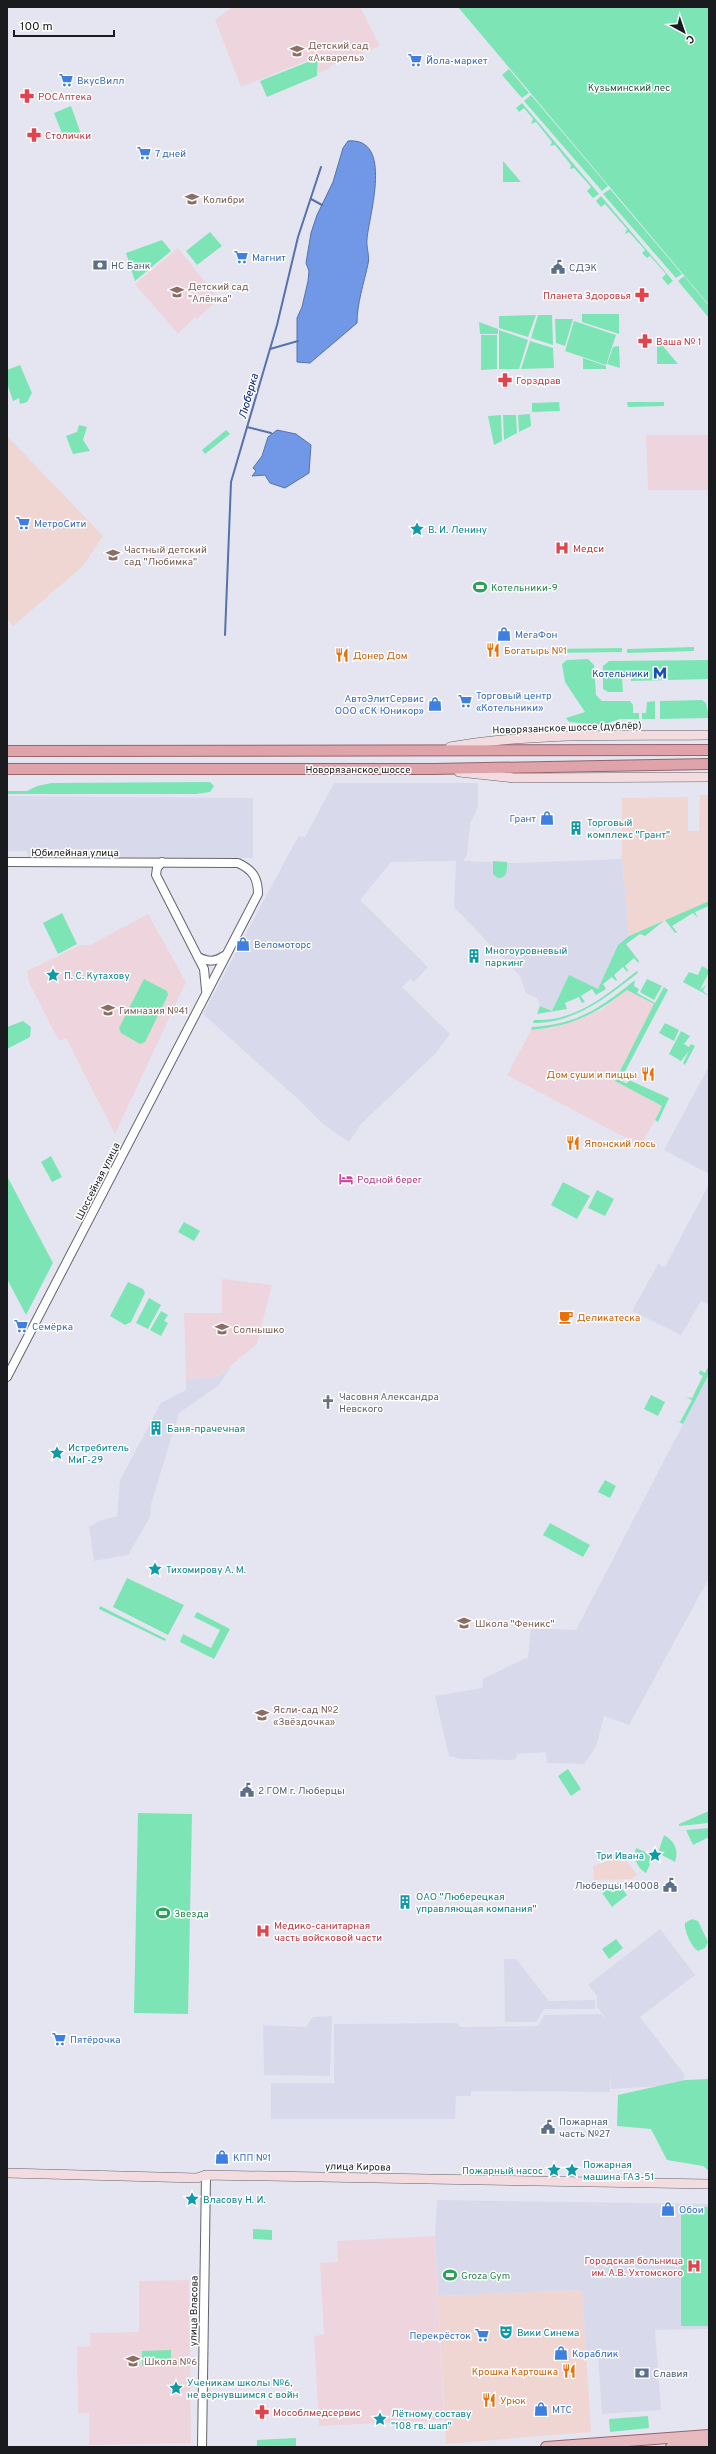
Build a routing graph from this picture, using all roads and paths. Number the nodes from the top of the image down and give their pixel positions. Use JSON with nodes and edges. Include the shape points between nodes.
{"nodes":[{"id":1,"x":709,"y":735,"type":"edge"},
{"id":2,"x":709,"y":750,"type":"edge"},
{"id":3,"x":7,"y":751,"type":"edge"},
{"id":4,"x":427,"y":752,"type":"junction"},
{"id":5,"x":709,"y":764,"type":"edge"},
{"id":6,"x":7,"y":769,"type":"edge"},
{"id":7,"x":433,"y":769,"type":"junction"},
{"id":8,"x":709,"y":777,"type":"edge"},
{"id":9,"x":7,"y":862,"type":"edge"},
{"id":10,"x":144,"y":862,"type":"junction"},
{"id":11,"x":162,"y":862,"type":"junction"},
{"id":12,"x":156,"y":875,"type":"junction"},
{"id":13,"x":227,"y":955,"type":"junction"},
{"id":14,"x":198,"y":957,"type":"junction"},
{"id":15,"x":206,"y":994,"type":"junction"},
{"id":16,"x":7,"y":1377,"type":"edge"},
{"id":17,"x":7,"y":2173,"type":"edge"},
{"id":18,"x":206,"y":2175,"type":"junction"},
{"id":19,"x":709,"y":2184,"type":"edge"},
{"id":20,"x":709,"y":2435,"type":"edge"},
{"id":21,"x":625,"y":2444,"type":"edge"},
{"id":22,"x":709,"y":2444,"type":"edge"},
{"id":23,"x":202,"y":2447,"type":"edge"},
{"id":24,"x":546,"y":2447,"type":"edge"},
{"id":25,"x":671,"y":2447,"type":"edge"}],
"edges":[{"from":1,"to":4,"type":"main road","name":"Новорязанское шоссе (дублёр)","via":[[498,739]]},
{"from":2,"to":4,"type":"highway","name":"Новорязанское шоссе"},
{"from":3,"to":4,"type":"highway","name":"Новорязанское шоссе"},
{"from":5,"to":7,"type":"highway","name":"Новорязанское шоссе"},
{"from":6,"to":7,"type":"highway","name":"Новорязанское шоссе"},
{"from":7,"to":8,"type":"main road","via":[[514,778]]},
{"from":9,"to":10,"type":"street","name":"Юбилейная улица"},
{"from":10,"to":11,"type":"street","name":"Юбилейная улица"},
{"from":10,"to":12,"type":"street"},
{"from":11,"to":12,"type":"street","via":[[157,868]]},
{"from":11,"to":13,"type":"street","name":"Юбилейная улица","via":[[238,863],[254,874],[258,883],[258,894]]},
{"from":12,"to":14,"type":"street"},
{"from":13,"to":14,"type":"street","via":[[217,961],[207,961]]},
{"from":13,"to":15,"type":"street","name":"Шоссейная улица"},
{"from":14,"to":15,"type":"street","via":[[206,977]]},
{"from":15,"to":16,"type":"street","name":"Шоссейная улица"},
{"from":17,"to":18,"type":"main road","name":"улица Кирова","via":[[197,2178]]},
{"from":18,"to":19,"type":"main road","name":"улица Кирова"},
{"from":18,"to":23,"type":"street","name":"улица Власова"},
{"from":20,"to":21,"type":"main road"},
{"from":21,"to":24,"type":"main road"},
{"from":22,"to":25,"type":"main road"}]}
